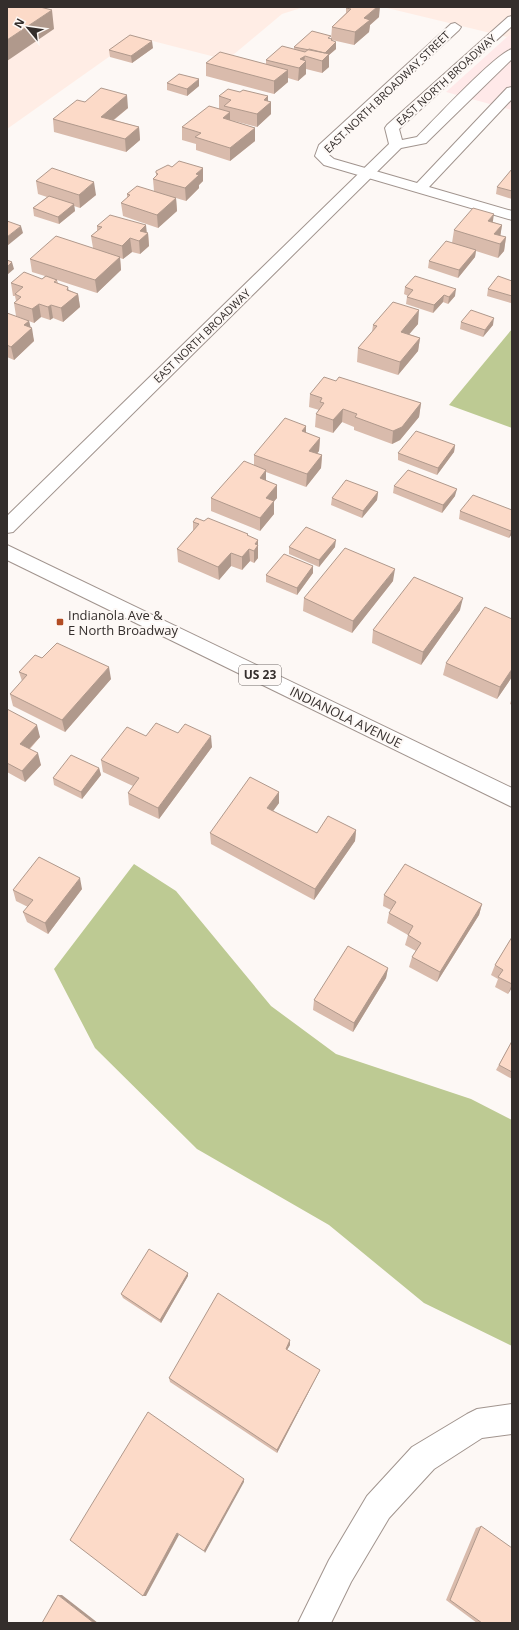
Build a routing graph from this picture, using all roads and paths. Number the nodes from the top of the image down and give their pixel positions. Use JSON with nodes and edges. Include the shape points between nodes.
{"nodes":[{"id":1,"x":512,"y":20,"type":"edge"},
{"id":2,"x":455,"y":27,"type":"dead end"},
{"id":3,"x":512,"y":53,"type":"edge"},
{"id":4,"x":512,"y":91,"type":"edge"},
{"id":5,"x":396,"y":145,"type":"junction"},
{"id":6,"x":368,"y":173,"type":"junction"},
{"id":7,"x":420,"y":188,"type":"junction"},
{"id":8,"x":512,"y":216,"type":"edge"},
{"id":9,"x":7,"y":527,"type":"edge"},
{"id":10,"x":7,"y":552,"type":"edge"},
{"id":11,"x":512,"y":798,"type":"edge"},
{"id":12,"x":512,"y":1419,"type":"edge"},
{"id":13,"x":314,"y":1623,"type":"edge"}],
"edges":[{"from":1,"to":5,"type":"main road","name":"EAST NORTH BROADWAY","via":[[392,128]]},
{"from":2,"to":6,"type":"main road","name":"EAST NORTH BROADWAY STREET","via":[[321,152],[324,159],[329,162]]},
{"from":3,"to":5,"type":"main road","name":"EAST NORTH BROADWAY","via":[[495,66],[421,140]]},
{"from":4,"to":7,"type":"main road"},
{"from":5,"to":6,"type":"main road","name":"EAST NORTH BROADWAY"},
{"from":6,"to":7,"type":"main road"},
{"from":6,"to":9,"type":"main road","name":"EAST NORTH BROADWAY"},
{"from":7,"to":8,"type":"main road"},
{"from":10,"to":11,"type":"main road","name":"INDIANOLA AVENUE","number":"US 23"},
{"from":12,"to":13,"type":"main road","via":[[477,1424],[423,1458],[378,1507],[340,1570]]}]}
